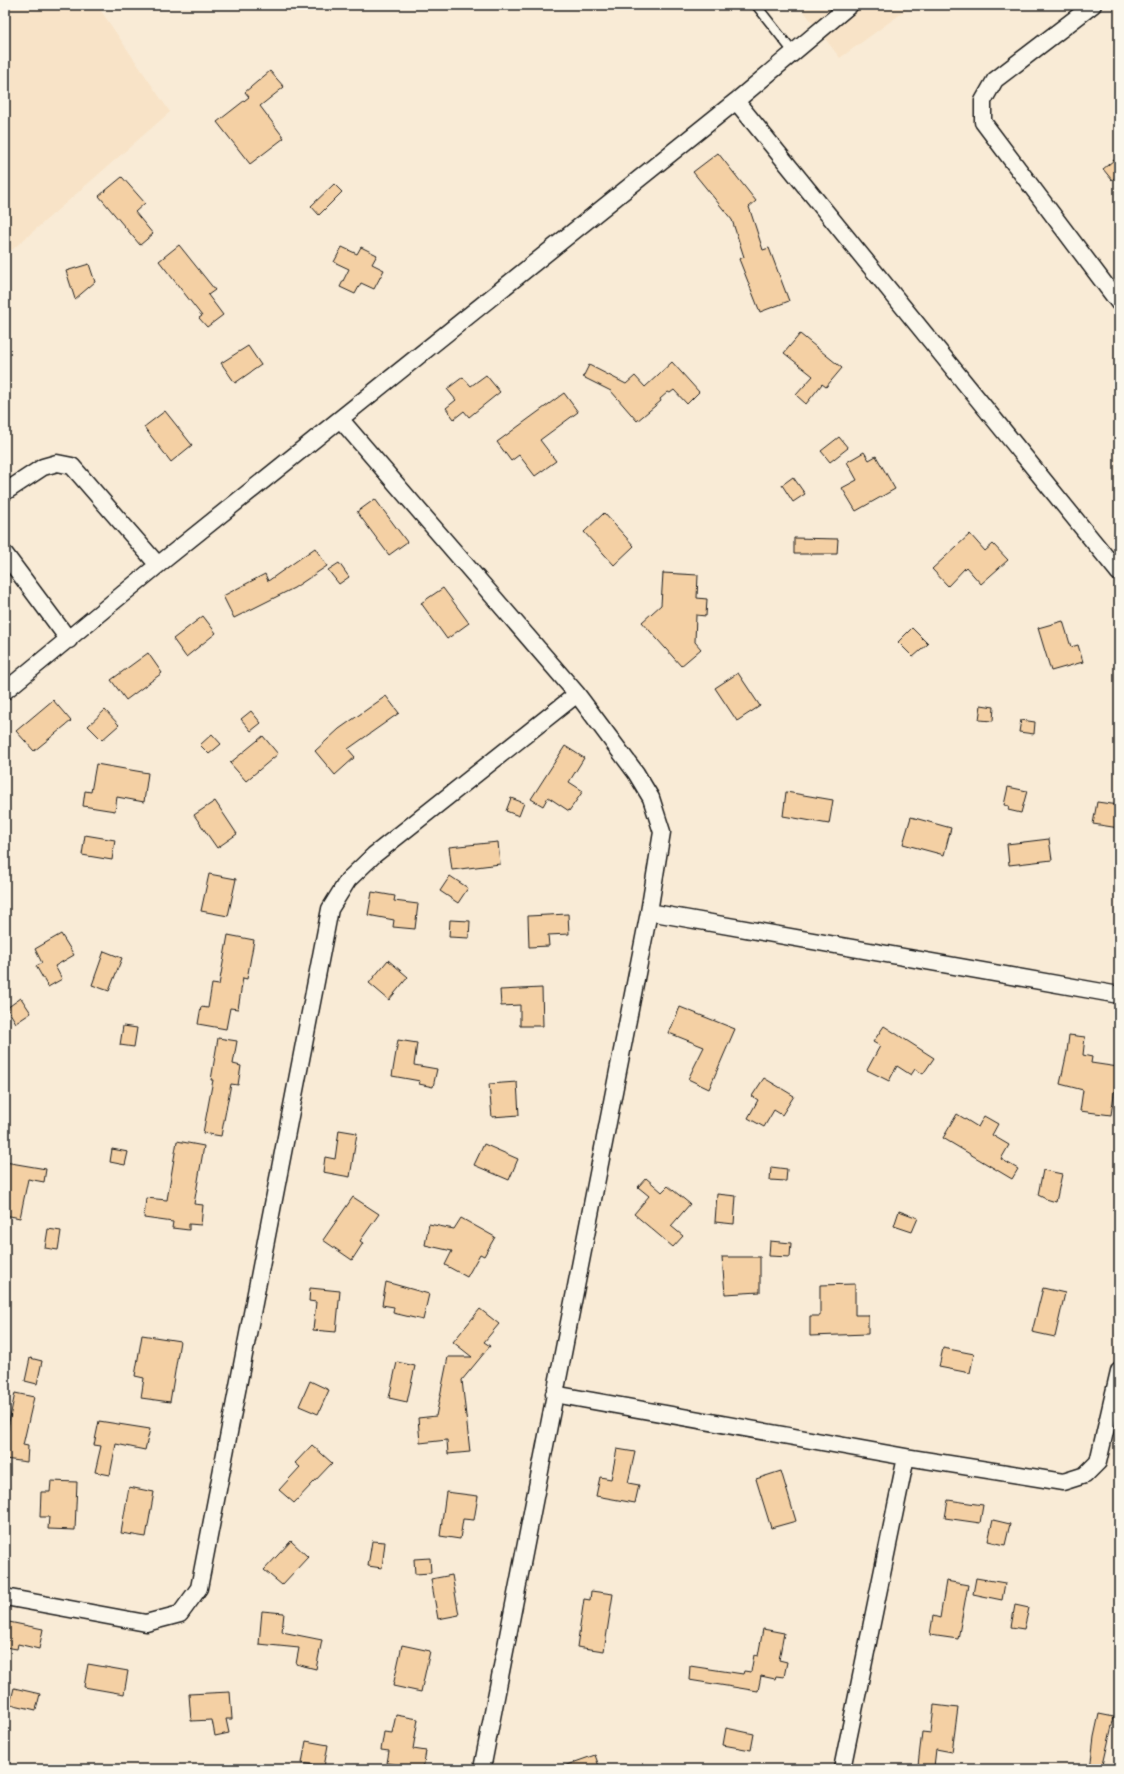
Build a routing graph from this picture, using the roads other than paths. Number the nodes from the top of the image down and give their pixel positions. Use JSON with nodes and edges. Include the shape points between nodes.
{"nodes":[{"id":1,"x":756,"y":5,"type":"edge"},
{"id":2,"x":850,"y":5,"type":"edge"},
{"id":3,"x":1093,"y":5,"type":"edge"},
{"id":4,"x":794,"y":52,"type":"junction"},
{"id":5,"x":736,"y":101,"type":"junction"},
{"id":6,"x":1119,"y":303,"type":"edge"},
{"id":7,"x":341,"y":420,"type":"junction"},
{"id":8,"x":5,"y":492,"type":"edge"},
{"id":9,"x":5,"y":554,"type":"edge"},
{"id":10,"x":158,"y":565,"type":"junction"},
{"id":11,"x":1119,"y":573,"type":"edge"},
{"id":12,"x":69,"y":640,"type":"junction"},
{"id":13,"x":5,"y":691,"type":"edge"},
{"id":14,"x":577,"y":694,"type":"junction"},
{"id":15,"x":648,"y":912,"type":"junction"},
{"id":16,"x":1119,"y":994,"type":"edge"},
{"id":17,"x":1119,"y":1371,"type":"edge"},
{"id":18,"x":554,"y":1394,"type":"junction"},
{"id":19,"x":906,"y":1457,"type":"junction"},
{"id":20,"x":5,"y":1597,"type":"edge"},
{"id":21,"x":482,"y":1769,"type":"edge"},
{"id":22,"x":842,"y":1769,"type":"edge"}],
"edges":[{"from":1,"to":4,"type":"lane"},
{"from":2,"to":4,"type":"street"},
{"from":3,"to":6,"type":"street","via":[[995,80],[983,101],[983,122]]},
{"from":4,"to":5,"type":"street"},
{"from":5,"to":7,"type":"street"},
{"from":5,"to":11,"type":"street"},
{"from":7,"to":10,"type":"street"},
{"from":7,"to":14,"type":"street"},
{"from":8,"to":10,"type":"street","via":[[43,467],[57,463],[72,466]]},
{"from":9,"to":12,"type":"street"},
{"from":10,"to":12,"type":"street"},
{"from":12,"to":13,"type":"street"},
{"from":14,"to":15,"type":"street","via":[[636,773],[651,798],[662,832]]},
{"from":14,"to":20,"type":"street","via":[[374,855],[348,880],[330,909],[199,1588],[180,1614],[146,1624]]},
{"from":15,"to":16,"type":"street"},
{"from":15,"to":18,"type":"street"},
{"from":17,"to":19,"type":"street","via":[[1098,1462],[1085,1475],[1062,1482]]},
{"from":18,"to":19,"type":"street"},
{"from":18,"to":21,"type":"street"},
{"from":19,"to":22,"type":"street"}]}
